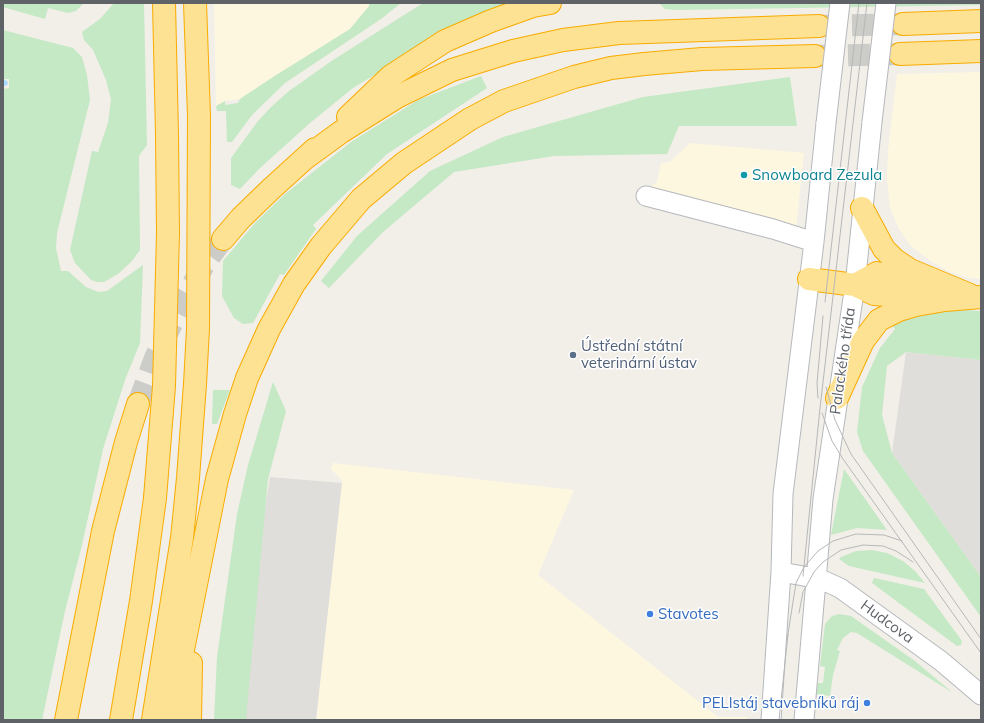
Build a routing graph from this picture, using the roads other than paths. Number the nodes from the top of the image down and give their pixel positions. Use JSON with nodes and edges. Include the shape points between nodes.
{"nodes":[{"id":1,"x":164,"y":3,"type":"edge"},
{"id":2,"x":195,"y":3,"type":"edge"},
{"id":3,"x":550,"y":3,"type":"edge"},
{"id":4,"x":840,"y":3,"type":"edge"},
{"id":5,"x":886,"y":3,"type":"edge"},
{"id":6,"x":981,"y":21,"type":"edge"},
{"id":7,"x":903,"y":24,"type":"tunnel mouth"},
{"id":8,"x":819,"y":26,"type":"tunnel mouth"},
{"id":9,"x":977,"y":52,"type":"edge"},
{"id":10,"x":900,"y":54,"type":"tunnel mouth"},
{"id":11,"x":816,"y":56,"type":"tunnel mouth"},
{"id":12,"x":304,"y":159,"type":"junction"},
{"id":13,"x":646,"y":196,"type":"dead end"},
{"id":14,"x":862,"y":208,"type":"junction"},
{"id":15,"x":223,"y":239,"type":"tunnel mouth"},
{"id":16,"x":814,"y":242,"type":"junction"},
{"id":17,"x":809,"y":279,"type":"junction"},
{"id":18,"x":855,"y":285,"type":"junction"},
{"id":19,"x":944,"y":292,"type":"junction"},
{"id":20,"x":979,"y":297,"type":"edge"},
{"id":21,"x":195,"y":387,"type":"junction"},
{"id":22,"x":838,"y":398,"type":"junction"},
{"id":23,"x":138,"y":404,"type":"tunnel mouth"},
{"id":24,"x":781,"y":572,"type":"junction"},
{"id":25,"x":815,"y":578,"type":"junction"},
{"id":26,"x":192,"y":602,"type":"junction"},
{"id":27,"x":981,"y":695,"type":"edge"},
{"id":28,"x":66,"y":720,"type":"edge"},
{"id":29,"x":121,"y":720,"type":"edge"},
{"id":30,"x":153,"y":720,"type":"edge"},
{"id":31,"x":169,"y":720,"type":"edge"},
{"id":32,"x":190,"y":720,"type":"edge"},
{"id":33,"x":771,"y":720,"type":"edge"},
{"id":34,"x":804,"y":720,"type":"edge"}],
"edges":[{"from":1,"to":29,"type":"highway","bridge":true,"via":[[168,233],[164,386],[155,498]]},
{"from":2,"to":21,"type":"highway","bridge":true,"via":[[199,116],[198,329]]},
{"from":3,"to":12,"type":"highway","via":[[533,6],[491,21],[445,42],[406,66],[368,97]]},
{"from":4,"to":16,"type":"street","bridge":true},
{"from":5,"to":14,"type":"street","name":"Palackého třída","bridge":true},
{"from":6,"to":7,"type":"highway"},
{"from":8,"to":12,"type":"highway","via":[[619,33],[563,40],[513,51],[452,70],[397,97]]},
{"from":9,"to":10,"type":"highway"},
{"from":11,"to":26,"type":"highway","via":[[702,59],[644,64],[611,68],[567,79],[504,101],[470,119],[404,163],[361,200],[321,246],[294,284],[269,329],[247,378],[217,479]]},
{"from":12,"to":15,"type":"highway","via":[[246,213]]},
{"from":13,"to":16,"type":"street"},
{"from":14,"to":18,"type":"street","name":"Palackého třída"},
{"from":14,"to":19,"type":"highway","via":[[884,249],[895,260]]},
{"from":16,"to":17,"type":"street"},
{"from":17,"to":18,"type":"highway"},
{"from":17,"to":24,"type":"street","via":[[783,494]]},
{"from":18,"to":19,"type":"highway","via":[[874,294]]},
{"from":18,"to":22,"type":"street","name":"Palackého třída"},
{"from":19,"to":20,"type":"highway"},
{"from":19,"to":22,"type":"highway","via":[[879,320],[863,341]]},
{"from":21,"to":26,"type":"highway","via":[[203,484]]},
{"from":21,"to":30,"type":"highway","via":[[182,538]]},
{"from":22,"to":25,"type":"street","name":"Palackého třída","via":[[823,499]]},
{"from":23,"to":28,"type":"highway","via":[[103,531]]},
{"from":24,"to":25,"type":"street","name":"Hudcova"},
{"from":24,"to":33,"type":"street"},
{"from":25,"to":27,"type":"street","name":"Hudcova","via":[[840,588],[941,661]]},
{"from":25,"to":34,"type":"street","name":"Palackého třída"},
{"from":26,"to":31,"type":"highway"},
{"from":26,"to":32,"type":"highway"}]}
